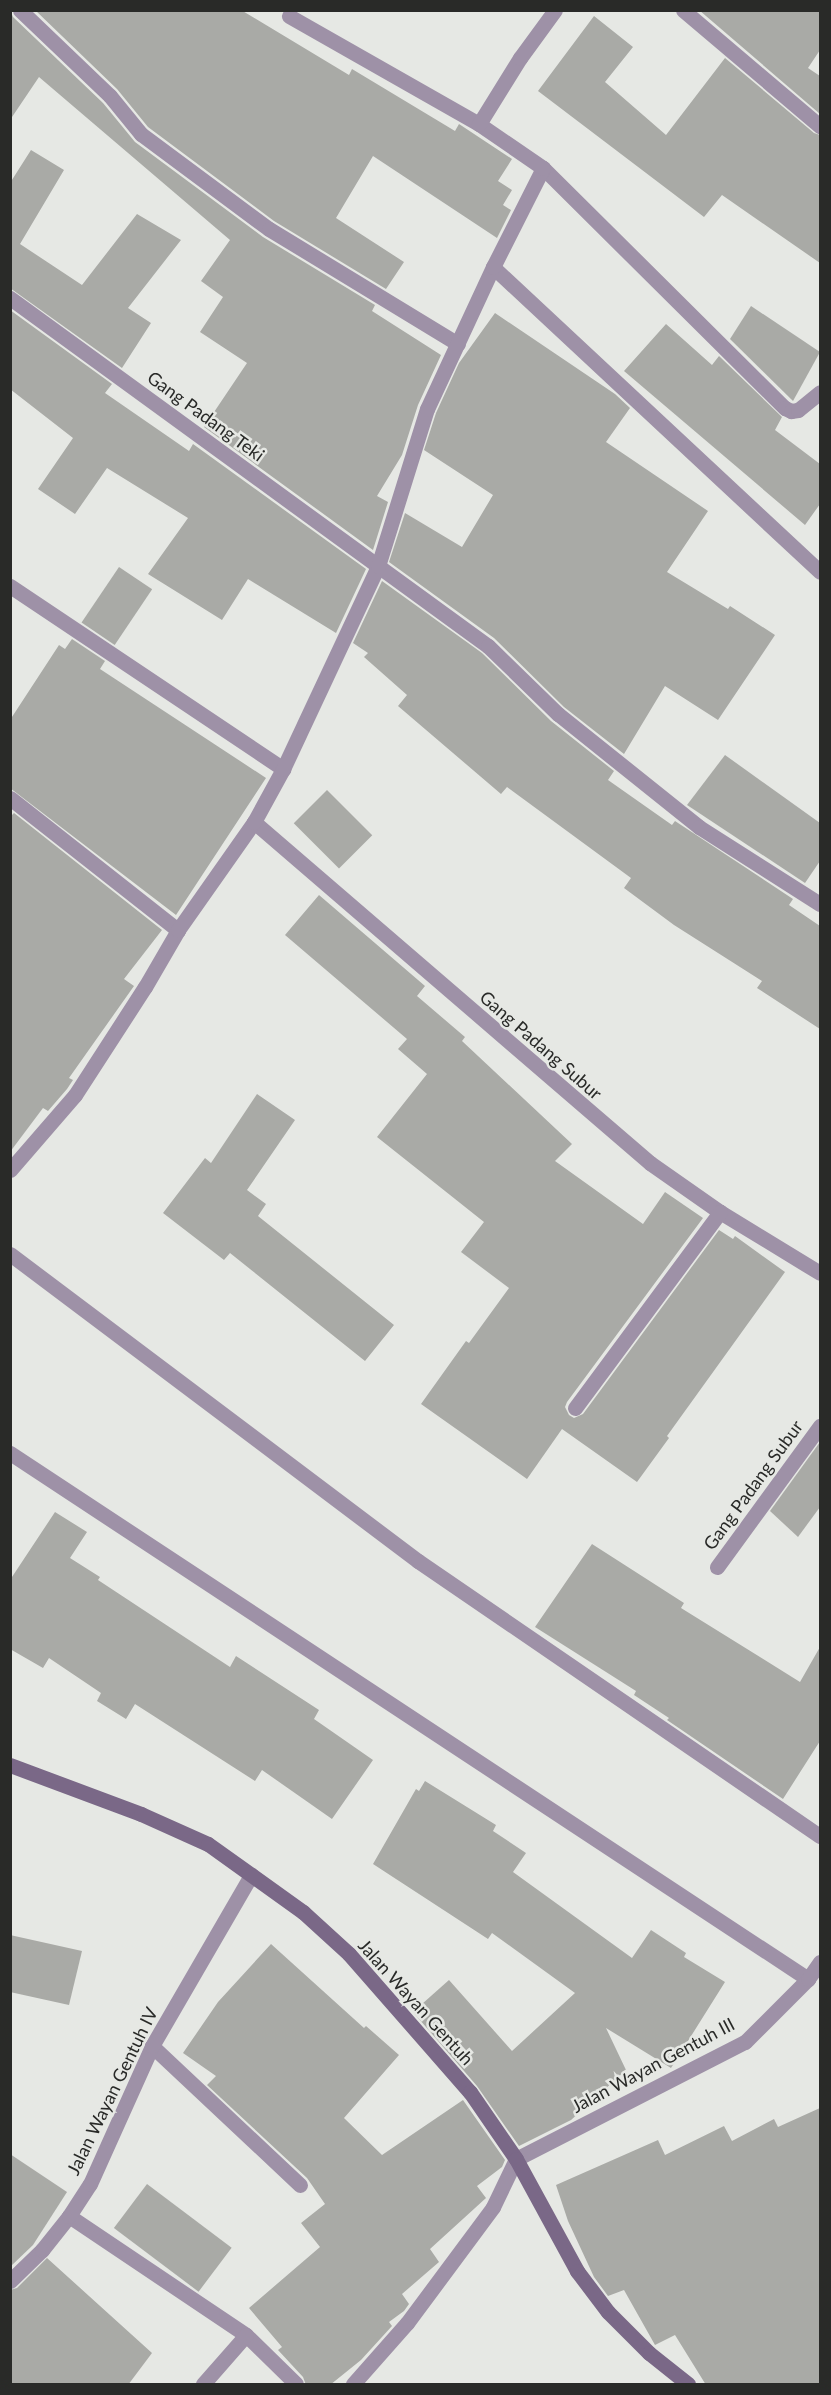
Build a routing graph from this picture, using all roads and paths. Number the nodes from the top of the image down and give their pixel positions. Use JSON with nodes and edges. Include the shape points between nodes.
{"nodes":[{"id":1,"x":20,"y":10,"type":"edge"},
{"id":2,"x":555,"y":10,"type":"edge"},
{"id":3,"x":683,"y":10,"type":"edge"},
{"id":4,"x":289,"y":16,"type":"dead end"},
{"id":5,"x":478,"y":124,"type":"junction"},
{"id":6,"x":820,"y":126,"type":"edge"},
{"id":7,"x":543,"y":168,"type":"junction"},
{"id":8,"x":493,"y":267,"type":"junction"},
{"id":9,"x":10,"y":298,"type":"edge"},
{"id":10,"x":458,"y":344,"type":"junction"},
{"id":11,"x":820,"y":392,"type":"edge"},
{"id":12,"x":378,"y":566,"type":"junction"},
{"id":13,"x":820,"y":572,"type":"edge"},
{"id":14,"x":10,"y":586,"type":"edge"},
{"id":15,"x":283,"y":769,"type":"junction"},
{"id":16,"x":10,"y":798,"type":"edge"},
{"id":17,"x":254,"y":822,"type":"junction"},
{"id":18,"x":820,"y":904,"type":"edge"},
{"id":19,"x":178,"y":930,"type":"junction"},
{"id":20,"x":10,"y":1170,"type":"edge"},
{"id":21,"x":720,"y":1212,"type":"junction"},
{"id":22,"x":10,"y":1254,"type":"edge"},
{"id":23,"x":820,"y":1273,"type":"edge"},
{"id":24,"x":575,"y":1408,"type":"dead end"},
{"id":25,"x":820,"y":1426,"type":"edge"},
{"id":26,"x":10,"y":1453,"type":"edge"},
{"id":27,"x":717,"y":1567,"type":"dead end"},
{"id":28,"x":10,"y":1765,"type":"edge"},
{"id":29,"x":820,"y":1836,"type":"edge"},
{"id":30,"x":251,"y":1875,"type":"junction"},
{"id":31,"x":820,"y":1962,"type":"edge"},
{"id":32,"x":808,"y":1979,"type":"junction"},
{"id":33,"x":152,"y":2046,"type":"junction"},
{"id":34,"x":516,"y":2159,"type":"junction"},
{"id":35,"x":300,"y":2185,"type":"dead end"},
{"id":36,"x":69,"y":2216,"type":"junction"},
{"id":37,"x":10,"y":2281,"type":"edge"},
{"id":38,"x":246,"y":2335,"type":"junction"},
{"id":39,"x":203,"y":2385,"type":"edge"},
{"id":40,"x":296,"y":2385,"type":"edge"},
{"id":41,"x":353,"y":2385,"type":"edge"},
{"id":42,"x":688,"y":2385,"type":"edge"}],
"edges":[{"from":1,"to":10,"type":"street","via":[[110,96],[141,134],[269,229]]},
{"from":2,"to":5,"type":"street"},
{"from":3,"to":6,"type":"street"},
{"from":4,"to":5,"type":"street"},
{"from":5,"to":7,"type":"street"},
{"from":7,"to":8,"type":"street"},
{"from":7,"to":11,"type":"street","via":[[785,408],[798,411]]},
{"from":8,"to":10,"type":"street"},
{"from":8,"to":13,"type":"street"},
{"from":9,"to":12,"type":"street","name":"Gang Padang Teki"},
{"from":10,"to":12,"type":"street","via":[[427,409]]},
{"from":12,"to":15,"type":"street"},
{"from":12,"to":18,"type":"street","name":"Gang Padang Teki","via":[[488,646],[558,714],[699,827]]},
{"from":14,"to":15,"type":"street"},
{"from":15,"to":17,"type":"street"},
{"from":16,"to":19,"type":"street"},
{"from":17,"to":19,"type":"street"},
{"from":17,"to":21,"type":"street","name":"Gang Padang Subur","via":[[650,1163]]},
{"from":19,"to":20,"type":"street","via":[[75,1095]]},
{"from":21,"to":23,"type":"street","name":"Gang Padang Subur"},
{"from":21,"to":24,"type":"street"},
{"from":22,"to":29,"type":"street","via":[[418,1561]]},
{"from":25,"to":27,"type":"street","name":"Gang Padang Subur"},
{"from":26,"to":32,"type":"street"},
{"from":28,"to":30,"type":"street","name":"Jalan Wayan Gentuh","via":[[176,1829],[208,1844]]},
{"from":30,"to":33,"type":"street","name":"Jalan Wayan Gentuh IV"},
{"from":30,"to":34,"type":"street","name":"Jalan Wayan Gentuh","via":[[303,1912],[349,1954],[470,2092]]},
{"from":31,"to":32,"type":"street","name":"Jalan Wayan Gentuh III"},
{"from":32,"to":34,"type":"street","name":"Jalan Wayan Gentuh III","via":[[745,2042]]},
{"from":33,"to":35,"type":"street"},
{"from":33,"to":36,"type":"street","name":"Jalan Wayan Gentuh IV","via":[[90,2184]]},
{"from":34,"to":41,"type":"street","via":[[493,2207],[407,2323]]},
{"from":34,"to":42,"type":"street","name":"Jalan Wayan Gentuh","via":[[576,2271],[649,2353]]},
{"from":36,"to":37,"type":"street","name":"Jalan Wayan Gentuh IV"},
{"from":36,"to":38,"type":"street"},
{"from":38,"to":39,"type":"street"},
{"from":38,"to":40,"type":"street"}]}
